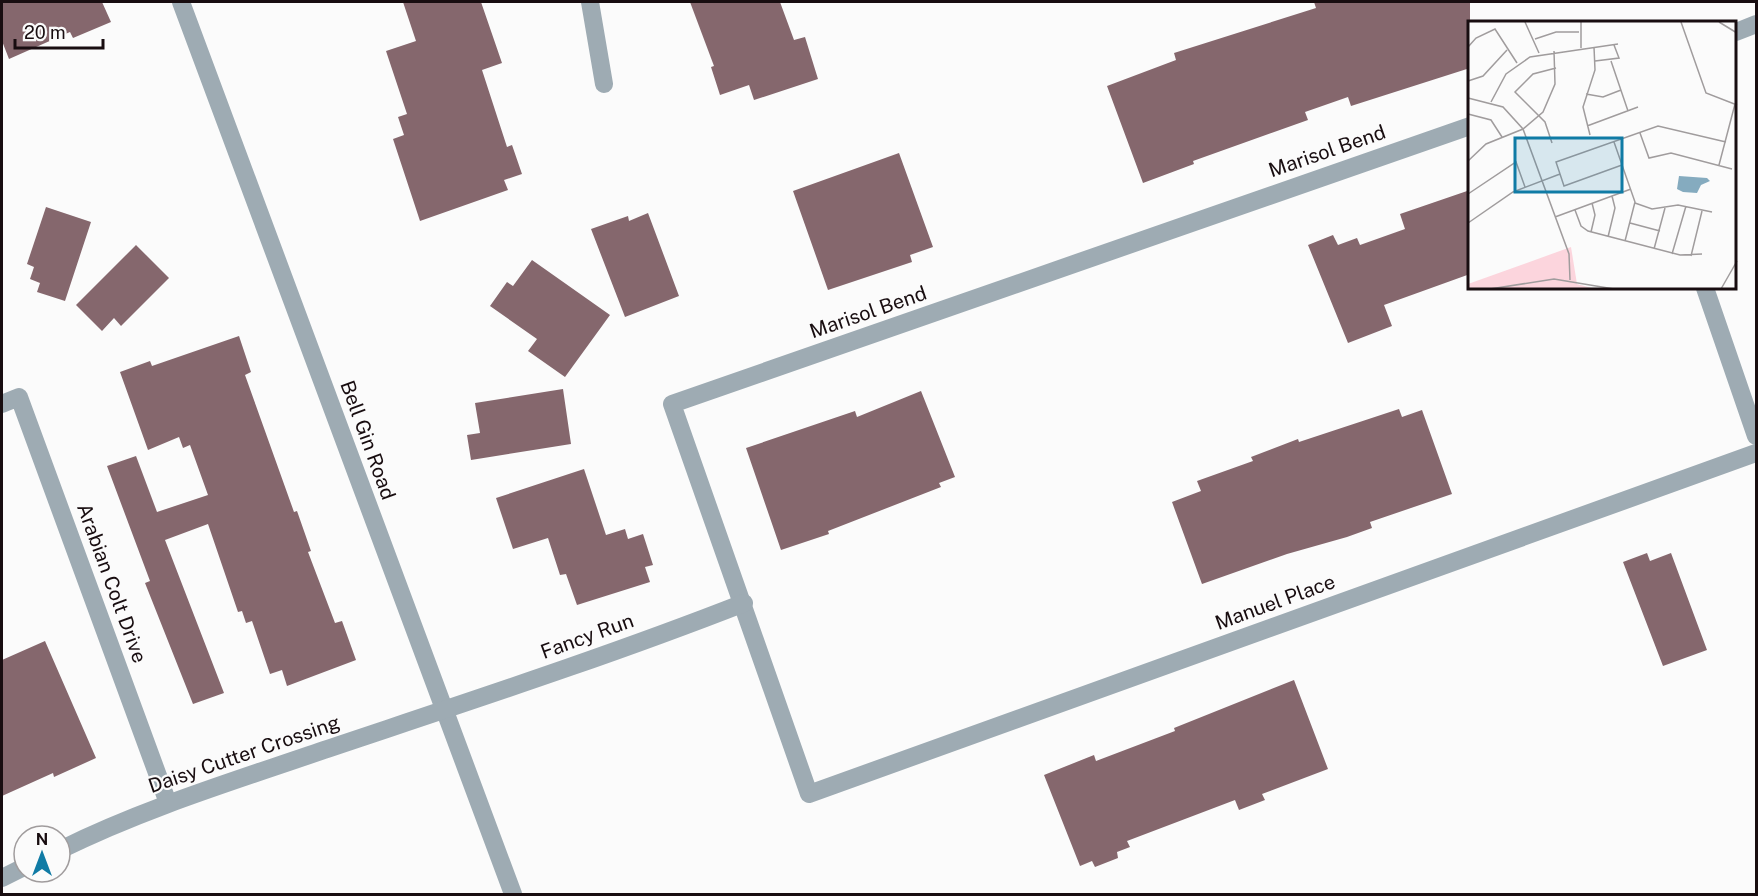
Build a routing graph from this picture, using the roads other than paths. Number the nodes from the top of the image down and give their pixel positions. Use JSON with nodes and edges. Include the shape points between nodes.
{"nodes":[{"id":1,"x":181,"y":2,"type":"edge"},
{"id":2,"x":590,"y":2,"type":"edge"},
{"id":3,"x":1756,"y":24,"type":"edge"},
{"id":4,"x":1737,"y":32,"type":"edge"},
{"id":5,"x":604,"y":84,"type":"dead end"},
{"id":6,"x":1468,"y":127,"type":"edge"},
{"id":7,"x":1706,"y":290,"type":"edge"},
{"id":8,"x":2,"y":404,"type":"edge"},
{"id":9,"x":1756,"y":436,"type":"edge"},
{"id":10,"x":1756,"y":453,"type":"edge"},
{"id":11,"x":744,"y":603,"type":"junction"},
{"id":12,"x":445,"y":710,"type":"junction"},
{"id":13,"x":809,"y":794,"type":"joint"},
{"id":14,"x":168,"y":803,"type":"junction"},
{"id":15,"x":72,"y":844,"type":"edge"},
{"id":16,"x":513,"y":894,"type":"edge"}],
"edges":[{"from":1,"to":12,"type":"street","name":"Bell Gin Road"},
{"from":2,"to":5,"type":"street"},
{"from":3,"to":4,"type":"street"},
{"from":6,"to":11,"type":"street","name":"Marisol Bend","via":[[672,404]]},
{"from":7,"to":9,"type":"street"},
{"from":8,"to":14,"type":"street","name":"Arabian Colt Drive","via":[[19,397]]},
{"from":10,"to":13,"type":"street","name":"Manuel Place"},
{"from":11,"to":12,"type":"street","name":"Fancy Run"},
{"from":11,"to":13,"type":"street","name":"Marisol Bend"},
{"from":12,"to":14,"type":"street","name":"Daisy Cutter Crossing"},
{"from":12,"to":16,"type":"street","name":"Bell Gin Road"},
{"from":14,"to":15,"type":"street","name":"Daisy Cutter Crossing"}]}
